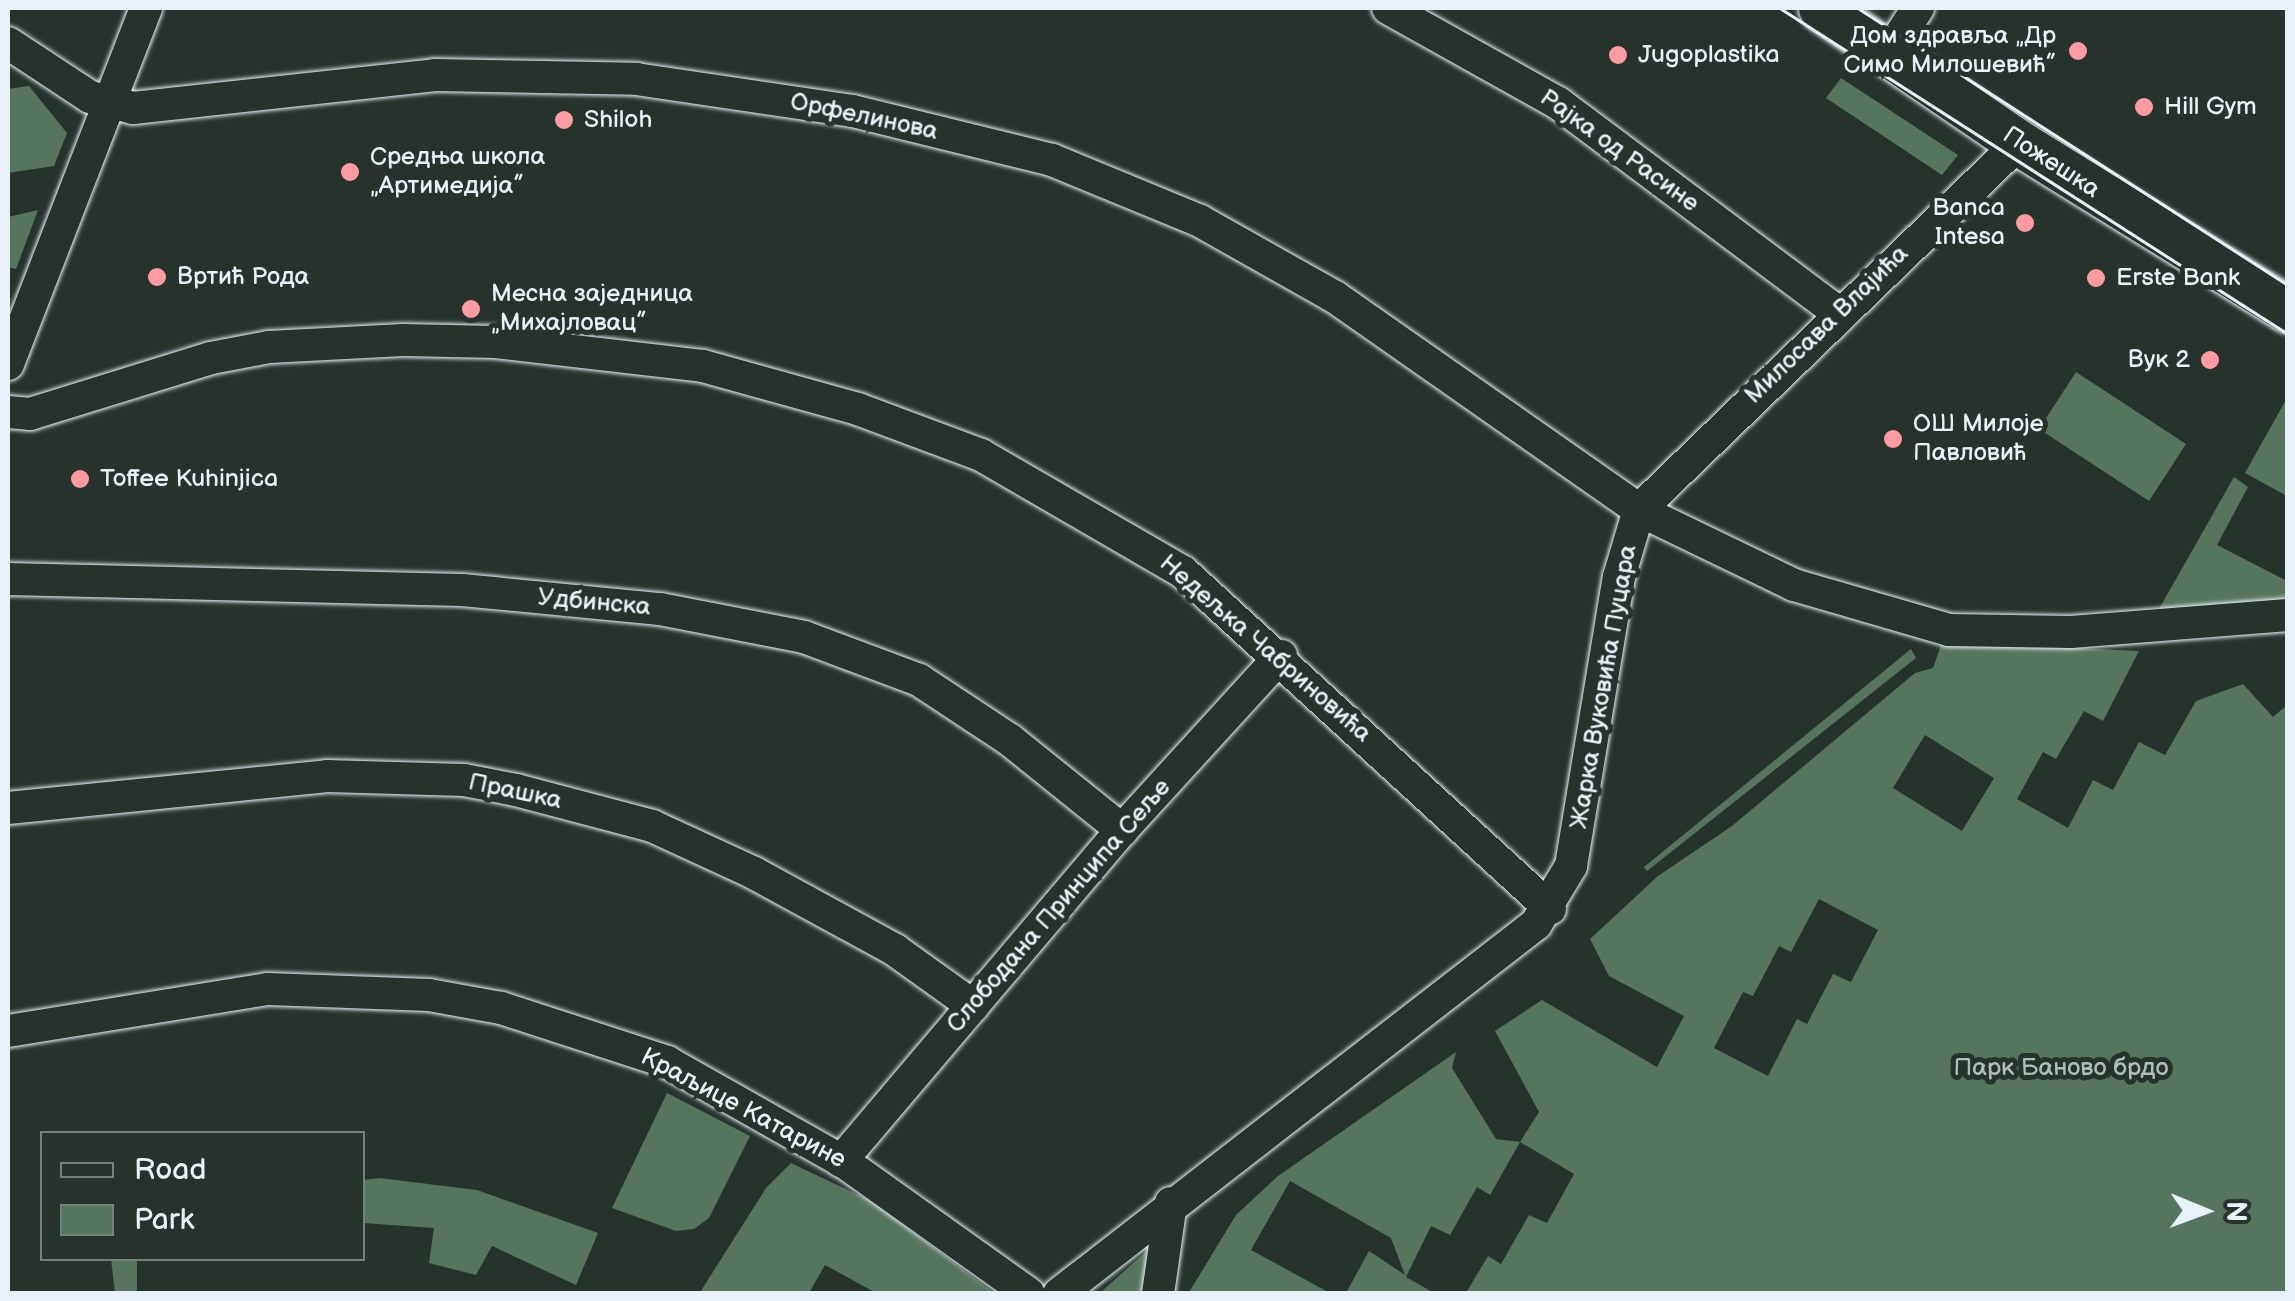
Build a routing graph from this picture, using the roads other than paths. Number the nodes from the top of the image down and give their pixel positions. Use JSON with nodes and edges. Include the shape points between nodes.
{"nodes":[{"id":1,"x":146,"y":8,"type":"edge"},
{"id":2,"x":1388,"y":8,"type":"edge"},
{"id":3,"x":1821,"y":8,"type":"edge"},
{"id":4,"x":1918,"y":8,"type":"edge"},
{"id":5,"x":8,"y":43,"type":"edge"},
{"id":6,"x":1888,"y":53,"type":"junction"},
{"id":7,"x":108,"y":104,"type":"junction"},
{"id":8,"x":2018,"y":143,"type":"junction"},
{"id":9,"x":2288,"y":310,"type":"edge"},
{"id":10,"x":1839,"y":313,"type":"junction"},
{"id":11,"x":8,"y":364,"type":"edge"},
{"id":12,"x":8,"y":412,"type":"edge"},
{"id":13,"x":1638,"y":510,"type":"junction"},
{"id":14,"x":8,"y":579,"type":"edge"},
{"id":15,"x":2288,"y":615,"type":"edge"},
{"id":16,"x":1281,"y":656,"type":"junction"},
{"id":17,"x":8,"y":808,"type":"edge"},
{"id":18,"x":1122,"y":830,"type":"junction"},
{"id":19,"x":1550,"y":908,"type":"junction"},
{"id":20,"x":973,"y":1006,"type":"junction"},
{"id":21,"x":8,"y":1032,"type":"edge"},
{"id":22,"x":841,"y":1160,"type":"junction"},
{"id":23,"x":1171,"y":1203,"type":"junction"},
{"id":24,"x":1029,"y":1294,"type":"edge"},
{"id":25,"x":1059,"y":1294,"type":"edge"},
{"id":26,"x":1158,"y":1294,"type":"edge"}],
"edges":[{"from":1,"to":7,"type":"street"},
{"from":2,"to":10,"type":"street","name":"Рајка од Расине","via":[[1558,103]]},
{"from":3,"to":6,"type":"main road","name":"Пожешка"},
{"from":4,"to":6,"type":"street"},
{"from":5,"to":7,"type":"street","name":"Орфелинова"},
{"from":6,"to":8,"type":"main road","name":"Пожешка"},
{"from":7,"to":11,"type":"street"},
{"from":7,"to":13,"type":"street","name":"Орфелинова","via":[[154,108],[434,75],[636,79],[854,111],[1052,160],[1200,221],[1335,297]]},
{"from":8,"to":9,"type":"main road","name":"Пожешка"},
{"from":8,"to":10,"type":"street","name":"Милосава Влајића"},
{"from":10,"to":13,"type":"street","name":"Милосава Влајића"},
{"from":12,"to":16,"type":"street","name":"Недељка Чабриновића","via":[[30,414],[211,358],[338,341],[496,342],[703,366],[858,410],[997,463],[1183,572]]},
{"from":13,"to":15,"type":"street","name":"Жарка Вуковића Пуцара","via":[[1752,569],[1949,630],[2072,632]]},
{"from":13,"to":19,"type":"street","name":"Жарка Вуковића Пуцара","via":[[1620,577],[1574,851]]},
{"from":14,"to":18,"type":"street","name":"Удбинска","via":[[462,590],[660,608],[804,637],[919,680],[1010,740]]},
{"from":16,"to":18,"type":"street","name":"Слободана Принципа Сеље"},
{"from":16,"to":19,"type":"street","name":"Недељка Чабриновића"},
{"from":17,"to":20,"type":"street","name":"Прашка","via":[[326,776],[464,780],[516,790],[652,826],[754,873],[895,950]]},
{"from":18,"to":20,"type":"street","name":"Слободана Принципа Сеље"},
{"from":19,"to":23,"type":"street","name":"Жарка Вуковића Пуцара","via":[[1513,946]]},
{"from":20,"to":22,"type":"street","name":"Слободана Принципа Сеље"},
{"from":21,"to":22,"type":"street","name":"Краљице Катарине","via":[[268,989],[429,996],[539,1018],[667,1062]]},
{"from":22,"to":24,"type":"street","name":"Краљице Катарине"},
{"from":23,"to":25,"type":"street","name":"Жарка Вуковића Пуцара"},
{"from":23,"to":26,"type":"street"}]}
